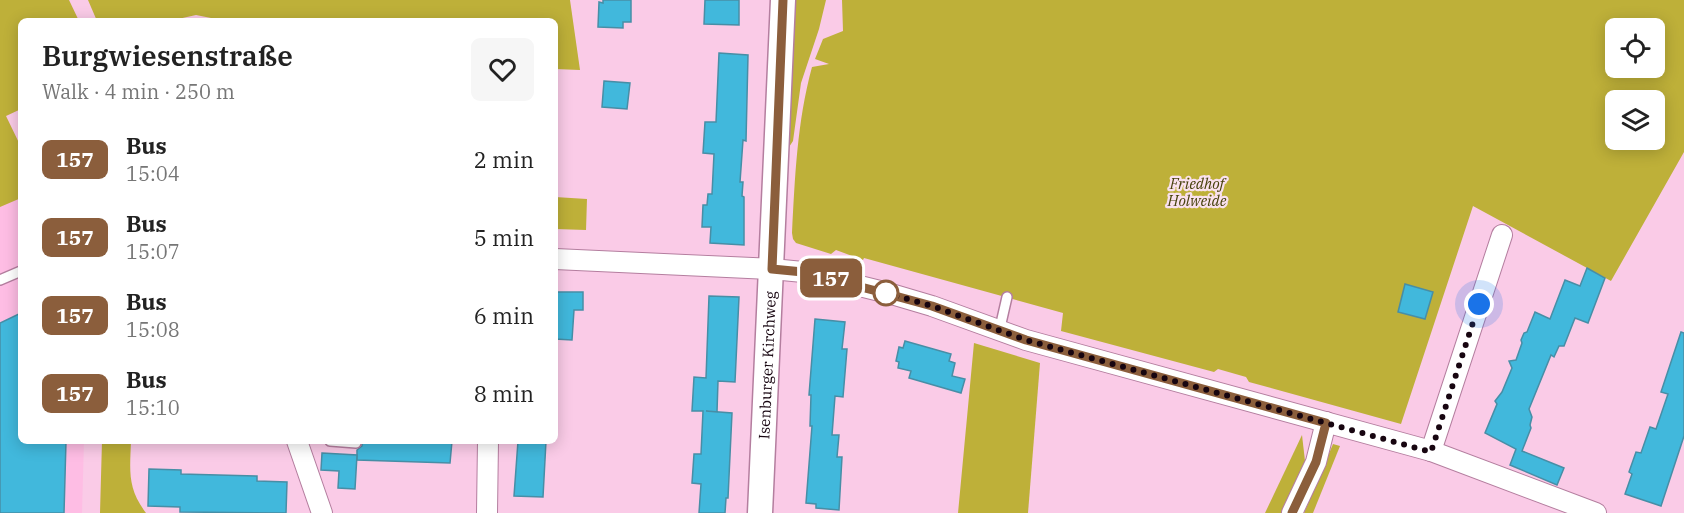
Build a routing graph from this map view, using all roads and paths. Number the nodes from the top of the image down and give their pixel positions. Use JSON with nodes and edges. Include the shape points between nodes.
{"nodes":[{"id":1,"x":783,"y":0,"type":"edge"},
{"id":2,"x":1502,"y":235,"type":"dead end"},
{"id":3,"x":558,"y":259,"type":"edge"},
{"id":4,"x":772,"y":269,"type":"junction"},
{"id":5,"x":18,"y":271,"type":"edge"},
{"id":6,"x":0,"y":280,"type":"edge"},
{"id":7,"x":1007,"y":297,"type":"dead end"},
{"id":8,"x":999,"y":332,"type":"junction"},
{"id":9,"x":1326,"y":423,"type":"junction"},
{"id":10,"x":298,"y":444,"type":"edge"},
{"id":11,"x":488,"y":444,"type":"edge"},
{"id":12,"x":1431,"y":452,"type":"junction"},
{"id":13,"x":322,"y":513,"type":"edge"},
{"id":14,"x":487,"y":513,"type":"edge"},
{"id":15,"x":760,"y":513,"type":"edge"},
{"id":16,"x":1292,"y":513,"type":"edge"},
{"id":17,"x":1596,"y":513,"type":"edge"}],
"edges":[{"from":1,"to":4,"type":"street","name":"Isenburger Kirchweg"},
{"from":2,"to":12,"type":"street"},
{"from":3,"to":4,"type":"street"},
{"from":4,"to":8,"type":"street","via":[[810,273],[878,291],[932,306]]},
{"from":4,"to":15,"type":"street","name":"Isenburger Kirchweg"},
{"from":5,"to":6,"type":"lane"},
{"from":7,"to":8,"type":"lane"},
{"from":8,"to":9,"type":"street"},
{"from":9,"to":12,"type":"street"},
{"from":9,"to":16,"type":"street","via":[[1316,462]]},
{"from":10,"to":13,"type":"street"},
{"from":11,"to":14,"type":"street"},
{"from":12,"to":17,"type":"street"}]}
